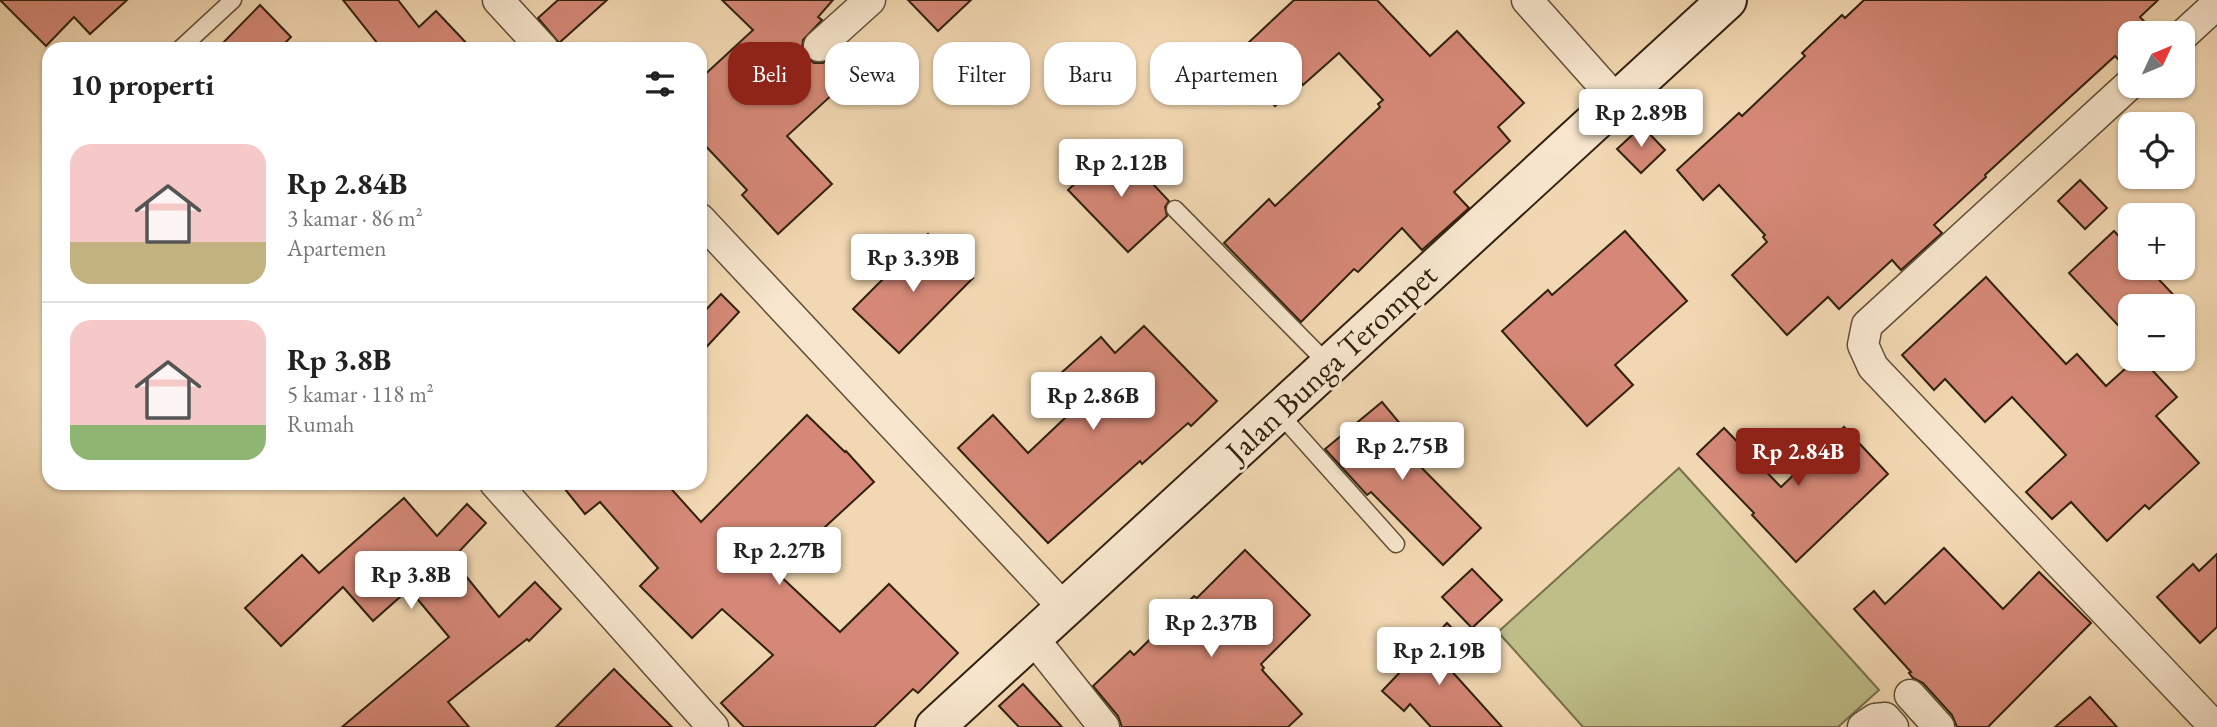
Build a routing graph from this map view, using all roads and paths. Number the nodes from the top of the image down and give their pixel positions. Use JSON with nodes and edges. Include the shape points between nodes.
{"nodes":[{"id":1,"x":233,"y":0,"type":"edge"},
{"id":2,"x":498,"y":0,"type":"edge"},
{"id":3,"x":870,"y":0,"type":"edge"},
{"id":4,"x":1527,"y":0,"type":"edge"},
{"id":5,"x":1727,"y":0,"type":"edge"},
{"id":6,"x":2217,"y":4,"type":"edge"},
{"id":7,"x":2195,"y":24,"type":"edge"},
{"id":8,"x":188,"y":42,"type":"edge"},
{"id":9,"x":537,"y":42,"type":"edge"},
{"id":10,"x":819,"y":46,"type":"dead end"},
{"id":11,"x":2118,"y":95,"type":"edge"},
{"id":12,"x":1617,"y":100,"type":"junction"},
{"id":13,"x":1175,"y":209,"type":"dead end"},
{"id":14,"x":707,"y":226,"type":"edge"},
{"id":15,"x":1329,"y":366,"type":"junction"},
{"id":16,"x":1278,"y":412,"type":"junction"},
{"id":17,"x":501,"y":490,"type":"edge"},
{"id":18,"x":1396,"y":544,"type":"dead end"},
{"id":19,"x":1064,"y":608,"type":"junction"},
{"id":20,"x":1033,"y":638,"type":"junction"},
{"id":21,"x":1910,"y":695,"type":"dead end"},
{"id":22,"x":712,"y":727,"type":"edge"},
{"id":23,"x":935,"y":727,"type":"edge"},
{"id":24,"x":1104,"y":727,"type":"edge"},
{"id":25,"x":1863,"y":727,"type":"edge"},
{"id":26,"x":1892,"y":727,"type":"edge"},
{"id":27,"x":1938,"y":727,"type":"edge"},
{"id":28,"x":2215,"y":727,"type":"edge"}],
"edges":[{"from":1,"to":8,"type":"lane"},
{"from":2,"to":9,"type":"street"},
{"from":3,"to":10,"type":"street"},
{"from":4,"to":12,"type":"street"},
{"from":5,"to":12,"type":"street","name":"Jalan Bunga Terompet"},
{"from":6,"to":7,"type":"street"},
{"from":11,"to":28,"type":"street","via":[[1867,326],[1863,345],[1873,367]]},
{"from":12,"to":15,"type":"street","name":"Jalan Bunga Terompet"},
{"from":13,"to":15,"type":"lane"},
{"from":14,"to":19,"type":"street"},
{"from":15,"to":16,"type":"street","name":"Jalan Bunga Terompet"},
{"from":16,"to":18,"type":"lane"},
{"from":16,"to":19,"type":"street","name":"Jalan Bunga Terompet"},
{"from":17,"to":22,"type":"street"},
{"from":19,"to":20,"type":"street","name":"Jalan Bunga Terompet"},
{"from":20,"to":23,"type":"street","name":"Jalan Bunga Terompet"},
{"from":20,"to":24,"type":"street"},
{"from":21,"to":27,"type":"street"},
{"from":25,"to":26,"type":"street","via":[[1885,718]]}]}
